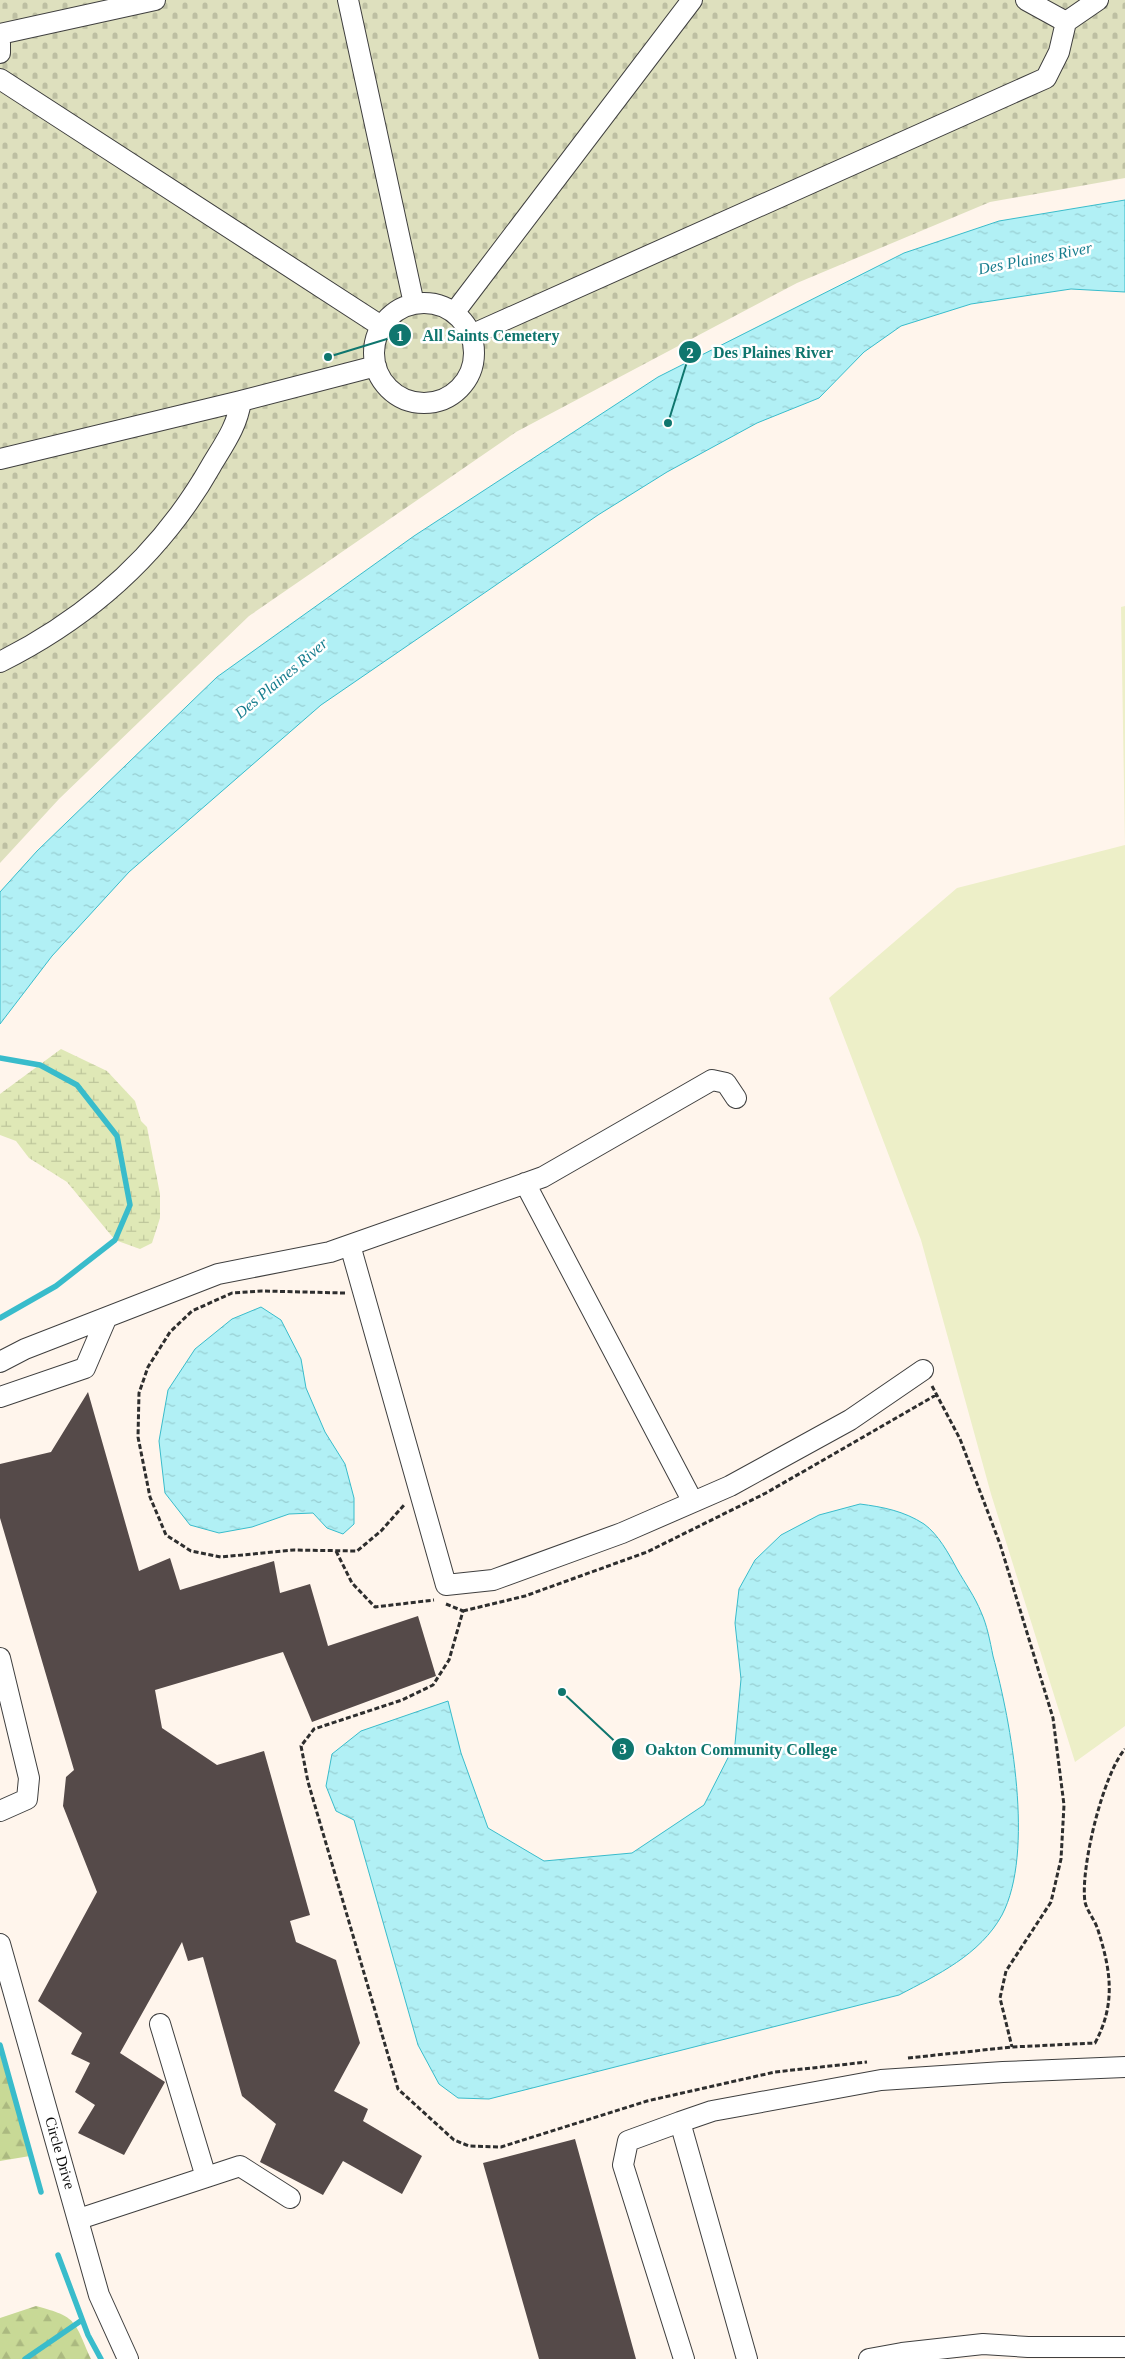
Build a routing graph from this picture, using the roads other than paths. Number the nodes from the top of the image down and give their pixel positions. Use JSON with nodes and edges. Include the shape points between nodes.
{"nodes":[{"id":1,"x":155,"y":0,"type":"edge"},
{"id":2,"x":348,"y":0,"type":"edge"},
{"id":3,"x":692,"y":0,"type":"edge"},
{"id":4,"x":1026,"y":0,"type":"edge"},
{"id":5,"x":1098,"y":0,"type":"edge"},
{"id":6,"x":1066,"y":22,"type":"junction"},
{"id":7,"x":0,"y":35,"type":"edge"},
{"id":8,"x":0,"y":54,"type":"edge"},
{"id":9,"x":0,"y":80,"type":"edge"},
{"id":10,"x":414,"y":304,"type":"junction"},
{"id":11,"x":454,"y":312,"type":"junction"},
{"id":12,"x":382,"y":326,"type":"junction"},
{"id":13,"x":471,"y":335,"type":"junction"},
{"id":14,"x":376,"y":366,"type":"junction"},
{"id":15,"x":241,"y":402,"type":"junction"},
{"id":16,"x":0,"y":459,"type":"edge"},
{"id":17,"x":0,"y":662,"type":"edge"},
{"id":18,"x":736,"y":1098,"type":"dead end"},
{"id":19,"x":525,"y":1183,"type":"junction"},
{"id":20,"x":350,"y":1245,"type":"junction"},
{"id":21,"x":106,"y":1319,"type":"junction"},
{"id":22,"x":0,"y":1362,"type":"edge"},
{"id":23,"x":924,"y":1370,"type":"road end"},
{"id":24,"x":0,"y":1397,"type":"edge"},
{"id":25,"x":693,"y":1502,"type":"junction"},
{"id":26,"x":0,"y":1658,"type":"edge"},
{"id":27,"x":0,"y":1811,"type":"edge"},
{"id":28,"x":0,"y":1944,"type":"edge"},
{"id":29,"x":160,"y":2024,"type":"dead end"},
{"id":30,"x":1125,"y":2067,"type":"edge"},
{"id":31,"x":680,"y":2122,"type":"junction"},
{"id":32,"x":206,"y":2178,"type":"junction"},
{"id":33,"x":290,"y":2198,"type":"dead end"},
{"id":34,"x":79,"y":2219,"type":"junction"},
{"id":35,"x":1125,"y":2346,"type":"edge"},
{"id":36,"x":1028,"y":2353,"type":"edge"},
{"id":37,"x":128,"y":2359,"type":"edge"},
{"id":38,"x":684,"y":2359,"type":"edge"},
{"id":39,"x":747,"y":2359,"type":"edge"},
{"id":40,"x":869,"y":2359,"type":"edge"}],
"edges":[{"from":1,"to":7,"type":"street"},
{"from":2,"to":10,"type":"street"},
{"from":3,"to":11,"type":"street"},
{"from":4,"to":6,"type":"street"},
{"from":5,"to":6,"type":"street"},
{"from":6,"to":13,"type":"street","via":[[1059,52],[1046,78]]},
{"from":7,"to":8,"type":"street"},
{"from":9,"to":12,"type":"street"},
{"from":10,"to":11,"type":"street","via":[[428,303]]},
{"from":10,"to":12,"type":"street","via":[[401,308]]},
{"from":11,"to":13,"type":"street"},
{"from":12,"to":14,"type":"street","via":[[374,346]]},
{"from":13,"to":14,"type":"street","via":[[472,367],[465,382],[454,394],[440,401],[424,404],[408,401],[393,393],[382,381]]},
{"from":14,"to":15,"type":"street"},
{"from":15,"to":16,"type":"street"},
{"from":15,"to":17,"type":"street","via":[[238,421],[194,496],[144,558],[90,608],[38,643]]},
{"from":18,"to":19,"type":"street","via":[[726,1083],[712,1080],[543,1177]]},
{"from":19,"to":20,"type":"street"},
{"from":19,"to":25,"type":"street"},
{"from":20,"to":21,"type":"street","via":[[330,1252],[218,1274]]},
{"from":20,"to":25,"type":"street","via":[[446,1585],[493,1580],[622,1533]]},
{"from":21,"to":22,"type":"street","via":[[25,1349]]},
{"from":21,"to":24,"type":"street","via":[[85,1368]]},
{"from":23,"to":25,"type":"street","via":[[850,1420],[730,1486]]},
{"from":26,"to":27,"type":"street","via":[[29,1778],[27,1799]]},
{"from":28,"to":34,"type":"street","name":"Circle Drive"},
{"from":29,"to":32,"type":"street"},
{"from":30,"to":31,"type":"street","via":[[881,2080],[712,2111]]},
{"from":31,"to":38,"type":"street","via":[[628,2141],[623,2165]]},
{"from":31,"to":39,"type":"street"},
{"from":32,"to":33,"type":"street","via":[[240,2166]]},
{"from":32,"to":34,"type":"street"},
{"from":34,"to":37,"type":"street","name":"Circle Drive","via":[[99,2295]]},
{"from":35,"to":36,"type":"street"},
{"from":36,"to":40,"type":"street","via":[[983,2344]]}]}
